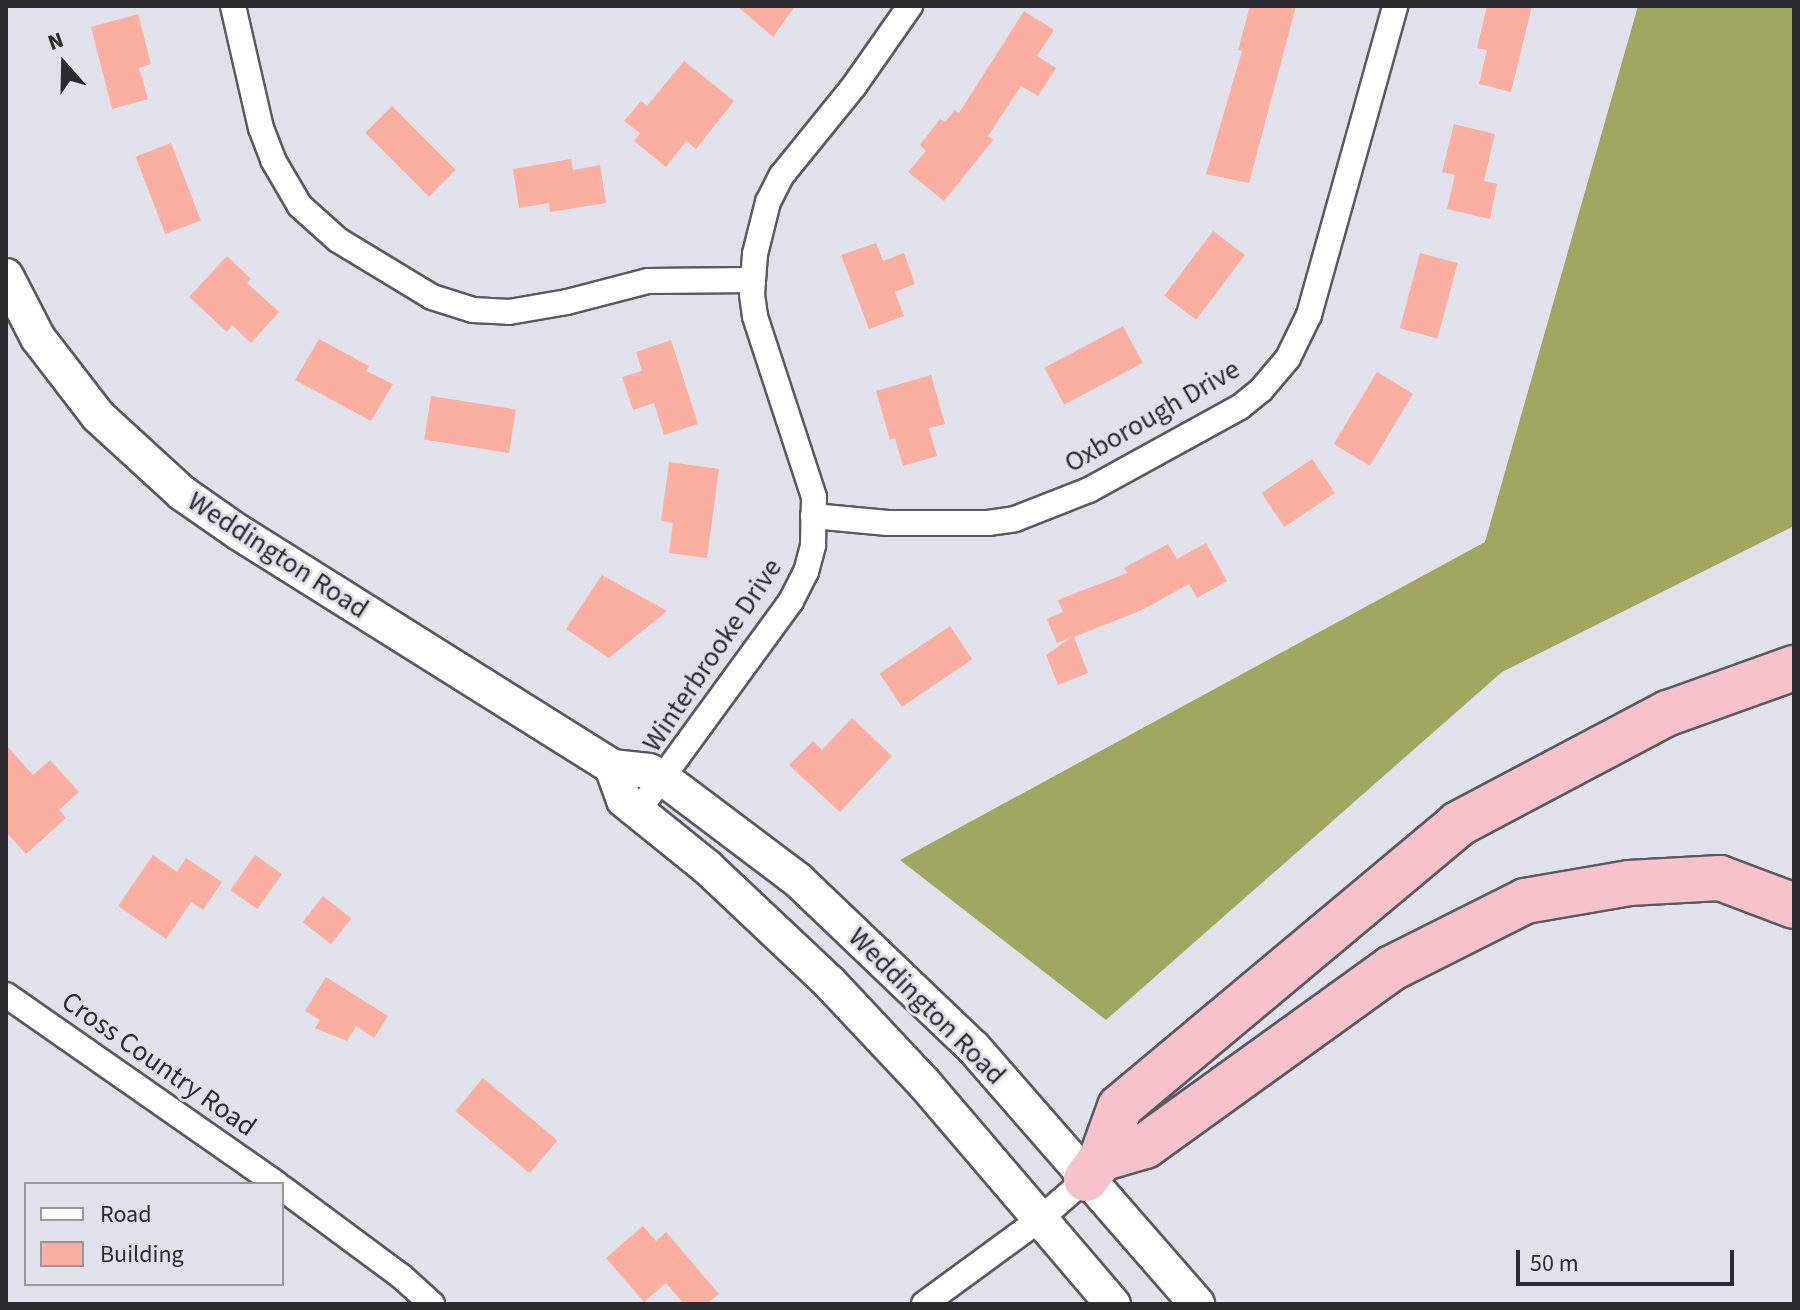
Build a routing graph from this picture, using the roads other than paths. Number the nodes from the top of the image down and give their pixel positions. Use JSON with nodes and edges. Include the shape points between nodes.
{"nodes":[{"id":1,"x":233,"y":6,"type":"edge"},
{"id":2,"x":910,"y":6,"type":"edge"},
{"id":3,"x":1395,"y":6,"type":"edge"},
{"id":4,"x":6,"y":276,"type":"edge"},
{"id":5,"x":753,"y":280,"type":"junction"},
{"id":6,"x":813,"y":516,"type":"junction"},
{"id":7,"x":1794,"y":668,"type":"edge"},
{"id":8,"x":612,"y":767,"type":"junction"},
{"id":9,"x":664,"y":779,"type":"junction"},
{"id":10,"x":638,"y":811,"type":"junction"},
{"id":11,"x":1794,"y":906,"type":"edge"},
{"id":12,"x":6,"y":995,"type":"edge"},
{"id":13,"x":1093,"y":1169,"type":"junction"},
{"id":14,"x":274,"y":1182,"type":"edge"},
{"id":15,"x":284,"y":1189,"type":"edge"},
{"id":16,"x":1040,"y":1219,"type":"junction"},
{"id":17,"x":432,"y":1304,"type":"edge"},
{"id":18,"x":924,"y":1304,"type":"edge"},
{"id":19,"x":1113,"y":1304,"type":"edge"},
{"id":20,"x":1197,"y":1304,"type":"edge"}],
"edges":[{"from":1,"to":5,"type":"street","via":[[261,128],[287,186],[316,223],[420,290],[473,310],[509,312],[648,281]]},
{"from":2,"to":5,"type":"street","name":"Winterbrooke Drive","via":[[782,175],[759,229]]},
{"from":3,"to":6,"type":"street","name":"Oxborough Drive","via":[[1309,315],[1288,358],[1261,390],[1240,407],[1089,490],[1015,519],[888,523]]},
{"from":4,"to":8,"type":"main road","name":"Weddington Road","via":[[38,338],[98,416],[182,493]]},
{"from":5,"to":6,"type":"street","name":"Winterbrooke Drive","via":[[755,316],[811,485]]},
{"from":6,"to":9,"type":"street","name":"Winterbrooke Drive","via":[[813,545],[791,601]]},
{"from":7,"to":13,"type":"highway","via":[[1668,713],[1458,824],[1120,1107]]},
{"from":8,"to":9,"type":"main road","name":"Weddington Road","via":[[649,771]]},
{"from":8,"to":10,"type":"main road","name":"Weddington Road","via":[[624,800]]},
{"from":9,"to":10,"type":"street","name":"Winterbrooke Drive"},
{"from":9,"to":13,"type":"main road","name":"Weddington Road","via":[[798,880],[874,949]]},
{"from":10,"to":16,"type":"main road","name":"Weddington Road","via":[[830,983]]},
{"from":11,"to":13,"type":"highway","via":[[1720,878],[1629,883],[1525,901],[1392,968],[1145,1146]]},
{"from":12,"to":14,"type":"street","name":"Cross Country Road"},
{"from":13,"to":16,"type":"street"},
{"from":13,"to":20,"type":"main road","name":"Weddington Road"},
{"from":15,"to":17,"type":"street","name":"Cross Country Road"},
{"from":16,"to":18,"type":"street"},
{"from":16,"to":19,"type":"main road","name":"Weddington Road"}]}
